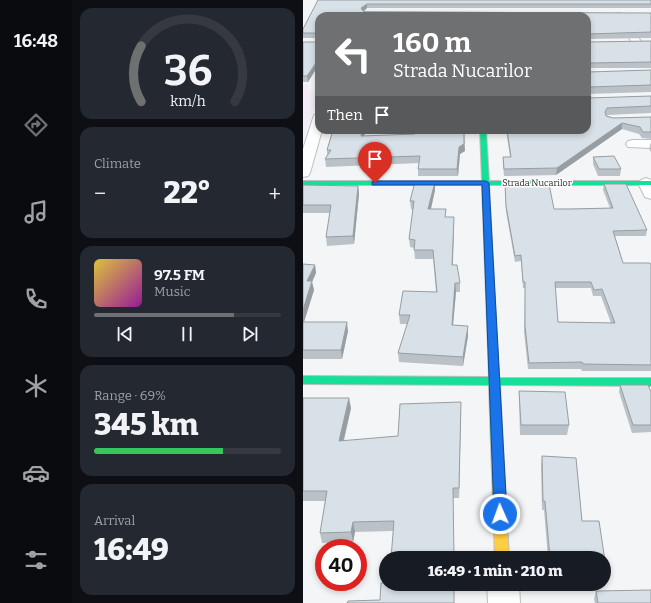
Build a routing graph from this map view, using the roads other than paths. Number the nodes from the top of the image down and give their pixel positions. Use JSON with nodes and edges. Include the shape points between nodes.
{"nodes":[{"id":1,"x":630,"y":13,"type":"edge"},
{"id":2,"x":622,"y":42,"type":"edge"},
{"id":3,"x":636,"y":42,"type":"junction"},
{"id":4,"x":651,"y":42,"type":"edge"},
{"id":5,"x":651,"y":62,"type":"edge"},
{"id":6,"x":315,"y":132,"type":"edge"},
{"id":7,"x":483,"y":134,"type":"edge"},
{"id":8,"x":633,"y":144,"type":"dead end"},
{"id":9,"x":651,"y":144,"type":"edge"},
{"id":10,"x":303,"y":173,"type":"edge"},
{"id":11,"x":303,"y":183,"type":"edge"},
{"id":12,"x":486,"y":183,"type":"junction"},
{"id":13,"x":649,"y":187,"type":"edge"},
{"id":14,"x":303,"y":380,"type":"edge"},
{"id":15,"x":495,"y":381,"type":"junction"},
{"id":16,"x":651,"y":382,"type":"edge"},
{"id":17,"x":502,"y":551,"type":"edge"},
{"id":18,"x":503,"y":591,"type":"edge"},
{"id":19,"x":504,"y":603,"type":"edge"}],
"edges":[{"from":1,"to":3,"type":"street","via":[[613,13]]},
{"from":2,"to":3,"type":"street"},
{"from":3,"to":4,"type":"street"},
{"from":3,"to":5,"type":"street"},
{"from":6,"to":10,"type":"street"},
{"from":7,"to":12,"type":"street"},
{"from":8,"to":9,"type":"street"},
{"from":11,"to":12,"type":"street","name":"Strada Nucarilor"},
{"from":12,"to":13,"type":"street","name":"Strada Nucarilor"},
{"from":12,"to":15,"type":"street"},
{"from":14,"to":15,"type":"street"},
{"from":15,"to":16,"type":"street"},
{"from":15,"to":17,"type":"street"},
{"from":18,"to":19,"type":"street"}]}
